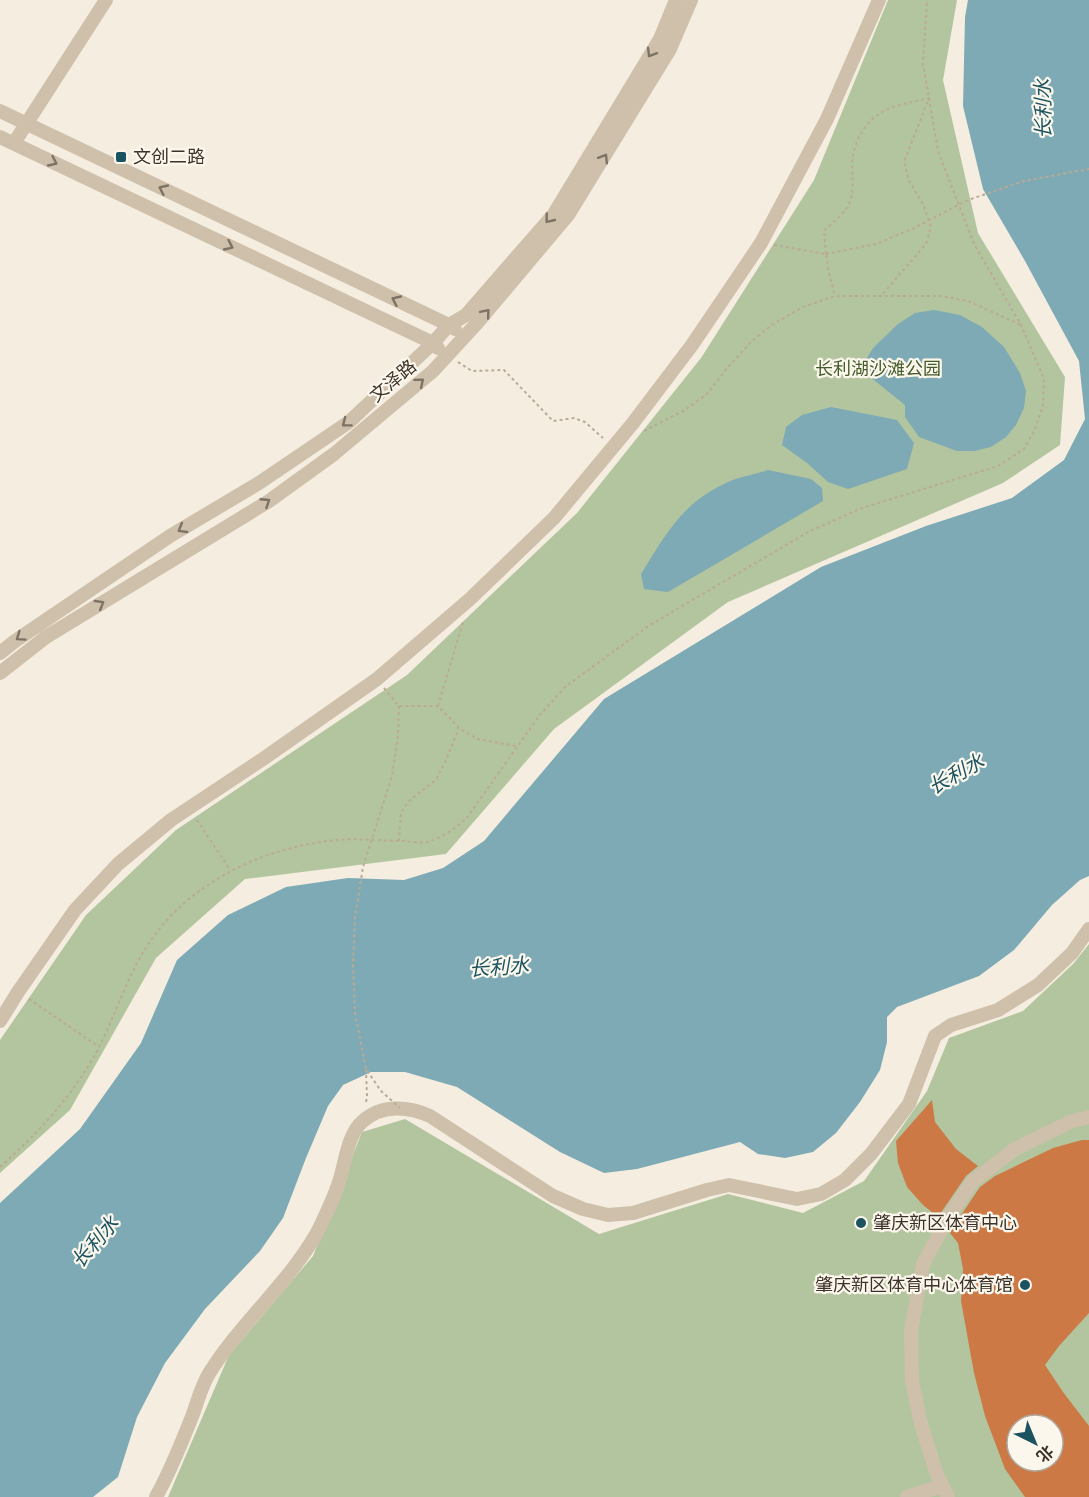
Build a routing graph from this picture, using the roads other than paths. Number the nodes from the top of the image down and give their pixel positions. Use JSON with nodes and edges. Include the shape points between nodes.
{"nodes":[{"id":1,"x":106,"y":0,"type":"edge"},
{"id":2,"x":676,"y":0,"type":"edge"},
{"id":3,"x":691,"y":0,"type":"edge"},
{"id":4,"x":879,"y":0,"type":"edge"},
{"id":5,"x":0,"y":111,"type":"edge"},
{"id":6,"x":27,"y":124,"type":"junction"},
{"id":7,"x":0,"y":136,"type":"edge"},
{"id":8,"x":14,"y":143,"type":"junction"},
{"id":9,"x":449,"y":325,"type":"junction"},
{"id":10,"x":465,"y":336,"type":"junction"},
{"id":11,"x":433,"y":343,"type":"junction"},
{"id":12,"x":446,"y":356,"type":"junction"},
{"id":13,"x":0,"y":652,"type":"edge"},
{"id":14,"x":0,"y":673,"type":"edge"},
{"id":15,"x":1089,"y":929,"type":"edge"},
{"id":16,"x":0,"y":1021,"type":"edge"},
{"id":17,"x":1089,"y":1117,"type":"edge"},
{"id":18,"x":945,"y":1492,"type":"edge"},
{"id":19,"x":156,"y":1497,"type":"edge"},
{"id":20,"x":907,"y":1497,"type":"edge"}],
"edges":[{"from":1,"to":6,"type":"street"},
{"from":2,"to":9,"type":"street","name":"文泽路","one_way":true,"via":[[660,39],[554,214],[466,315]]},
{"from":10,"to":3,"type":"street","name":"文泽路","one_way":true,"via":[[568,215],[670,49]]},
{"from":4,"to":16,"type":"street","via":[[827,119],[761,243],[692,345],[554,518],[470,599],[377,679],[171,820],[118,864],[75,910]]},
{"from":5,"to":6,"type":"street"},
{"from":6,"to":8,"type":"street"},
{"from":9,"to":6,"type":"street","one_way":true},
{"from":7,"to":8,"type":"street"},
{"from":8,"to":11,"type":"street","one_way":true},
{"from":9,"to":10,"type":"street"},
{"from":9,"to":11,"type":"street","name":"文泽路"},
{"from":10,"to":12,"type":"street","name":"文泽路"},
{"from":11,"to":12,"type":"street"},
{"from":11,"to":13,"type":"street","name":"文泽路","one_way":true,"via":[[349,422]]},
{"from":14,"to":12,"type":"street","name":"文泽路","one_way":true,"via":[[46,637],[269,501],[334,454]]},
{"from":15,"to":19,"type":"street","via":[[1072,953],[1038,985],[998,1010],[951,1025],[935,1036],[909,1104],[871,1154],[845,1180],[821,1194],[797,1199],[729,1185],[633,1213],[608,1215],[553,1196],[416,1109],[377,1111],[361,1122],[353,1135],[338,1186],[318,1230],[293,1269],[224,1350],[208,1375],[170,1472]]},
{"from":17,"to":18,"type":"street","via":[[1072,1121],[1016,1149],[974,1181],[949,1215],[923,1264],[911,1331],[912,1380],[921,1424]]},
{"from":18,"to":20,"type":"street"}]}
